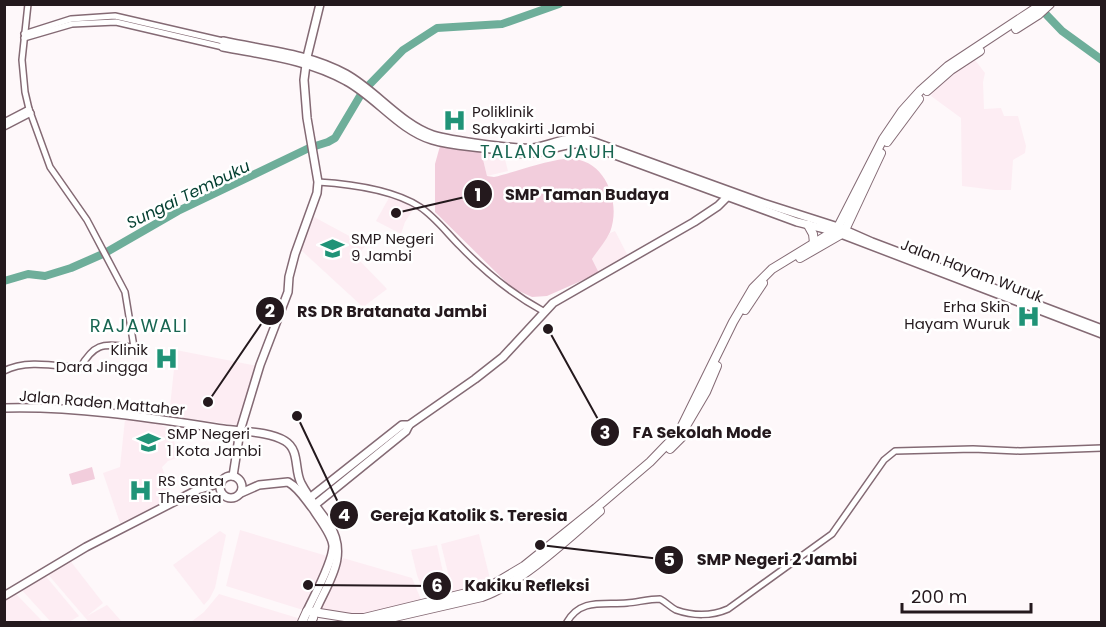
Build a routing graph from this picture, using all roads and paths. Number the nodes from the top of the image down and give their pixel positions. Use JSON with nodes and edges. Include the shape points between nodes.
{"nodes":[{"id":1,"x":28,"y":4,"type":"edge"},
{"id":2,"x":320,"y":4,"type":"edge"},
{"id":3,"x":1046,"y":6,"type":"edge"},
{"id":4,"x":24,"y":36,"type":"junction"},
{"id":5,"x":223,"y":44,"type":"joint"},
{"id":6,"x":307,"y":60,"type":"junction"},
{"id":7,"x":30,"y":111,"type":"junction"},
{"id":8,"x":4,"y":122,"type":"edge"},
{"id":9,"x":4,"y":127,"type":"edge"},
{"id":10,"x":492,"y":147,"type":"junction"},
{"id":11,"x":653,"y":166,"type":"junction"},
{"id":12,"x":318,"y":182,"type":"junction"},
{"id":13,"x":729,"y":195,"type":"junction"},
{"id":14,"x":808,"y":225,"type":"junction"},
{"id":15,"x":839,"y":231,"type":"junction"},
{"id":16,"x":814,"y":243,"type":"junction"},
{"id":17,"x":543,"y":311,"type":"junction"},
{"id":18,"x":1101,"y":329,"type":"edge"},
{"id":19,"x":1101,"y":334,"type":"edge"},
{"id":20,"x":4,"y":372,"type":"edge"},
{"id":21,"x":4,"y":408,"type":"edge"},
{"id":22,"x":240,"y":431,"type":"junction"},
{"id":23,"x":1101,"y":448,"type":"edge"},
{"id":24,"x":359,"y":464,"type":"junction"},
{"id":25,"x":233,"y":476,"type":"junction"},
{"id":26,"x":221,"y":483,"type":"junction"},
{"id":27,"x":297,"y":483,"type":"junction"},
{"id":28,"x":206,"y":488,"type":"junction"},
{"id":29,"x":221,"y":492,"type":"junction"},
{"id":30,"x":241,"y":493,"type":"junction"},
{"id":31,"x":311,"y":497,"type":"junction"},
{"id":32,"x":316,"y":504,"type":"junction"},
{"id":33,"x":4,"y":596,"type":"edge"},
{"id":34,"x":309,"y":617,"type":"edge"},
{"id":35,"x":345,"y":622,"type":"edge"},
{"id":36,"x":373,"y":622,"type":"edge"},
{"id":37,"x":567,"y":622,"type":"edge"}],
"edges":[{"from":1,"to":4,"type":"street"},
{"from":2,"to":6,"type":"main road"},
{"from":3,"to":15,"type":"highway","via":[[949,68],[904,113]]},
{"from":4,"to":5,"type":"street","via":[[61,24],[125,18]]},
{"from":4,"to":7,"type":"street","via":[[22,60]]},
{"from":5,"to":6,"type":"main road"},
{"from":6,"to":10,"type":"main road","via":[[361,83],[425,132]]},
{"from":6,"to":10,"type":"main road","via":[[347,81],[426,138],[446,144]]},
{"from":6,"to":12,"type":"main road","via":[[304,80]]},
{"from":7,"to":8,"type":"street"},
{"from":7,"to":9,"type":"street"},
{"from":7,"to":20,"type":"street","via":[[50,167],[87,220],[125,292],[134,346],[95,348],[80,368],[25,365]]},
{"from":10,"to":11,"type":"main road","via":[[530,149],[573,138],[586,139]]},
{"from":11,"to":13,"type":"main road"},
{"from":11,"to":15,"type":"main road"},
{"from":12,"to":17,"type":"street","via":[[370,188],[417,205],[510,291]]},
{"from":12,"to":22,"type":"main road","via":[[295,254],[288,292]]},
{"from":13,"to":14,"type":"main road"},
{"from":13,"to":17,"type":"main road","via":[[702,217]]},
{"from":14,"to":15,"type":"main road"},
{"from":14,"to":16,"type":"highway"},
{"from":15,"to":16,"type":"highway"},
{"from":15,"to":18,"type":"main road","name":"Jalan Hayam Wuruk"},
{"from":15,"to":19,"type":"main road","name":"Jalan Hayam Wuruk"},
{"from":15,"to":36,"type":"highway","via":[[762,283],[744,311],[684,435],[586,523],[499,590]]},
{"from":16,"to":34,"type":"highway","via":[[772,269],[753,288],[678,432],[668,444],[524,566],[487,588],[385,614]]},
{"from":17,"to":24,"type":"main road","via":[[502,357]]},
{"from":21,"to":22,"type":"main road","name":"Jalan Raden Mattaher","via":[[124,416]]},
{"from":22,"to":25,"type":"main road"},
{"from":22,"to":27,"type":"main road","name":"Jalan Raden Mattaher","via":[[290,444]]},
{"from":23,"to":37,"type":"street","via":[[895,451],[884,460],[832,534],[722,612],[712,615],[679,610],[656,599],[591,604]]},
{"from":24,"to":31,"type":"main road"},
{"from":24,"to":32,"type":"main road"},
{"from":25,"to":26,"type":"main road"},
{"from":25,"to":30,"type":"main road","via":[[241,483]]},
{"from":26,"to":28,"type":"main road"},
{"from":26,"to":29,"type":"main road"},
{"from":27,"to":30,"type":"main road","via":[[259,485]]},
{"from":27,"to":31,"type":"main road","name":"Jalan Raden Mattaher"},
{"from":27,"to":34,"type":"main road","via":[[333,547]]},
{"from":28,"to":29,"type":"main road","via":[[216,494]]},
{"from":28,"to":33,"type":"main road","via":[[86,547]]},
{"from":29,"to":30,"type":"main road","via":[[229,499]]},
{"from":31,"to":32,"type":"main road","name":"Jalan Raden Mattaher"},
{"from":32,"to":34,"type":"main road","name":"Jalan Raden Mattaher","via":[[336,535],[339,557]]},
{"from":34,"to":35,"type":"highway"}]}
